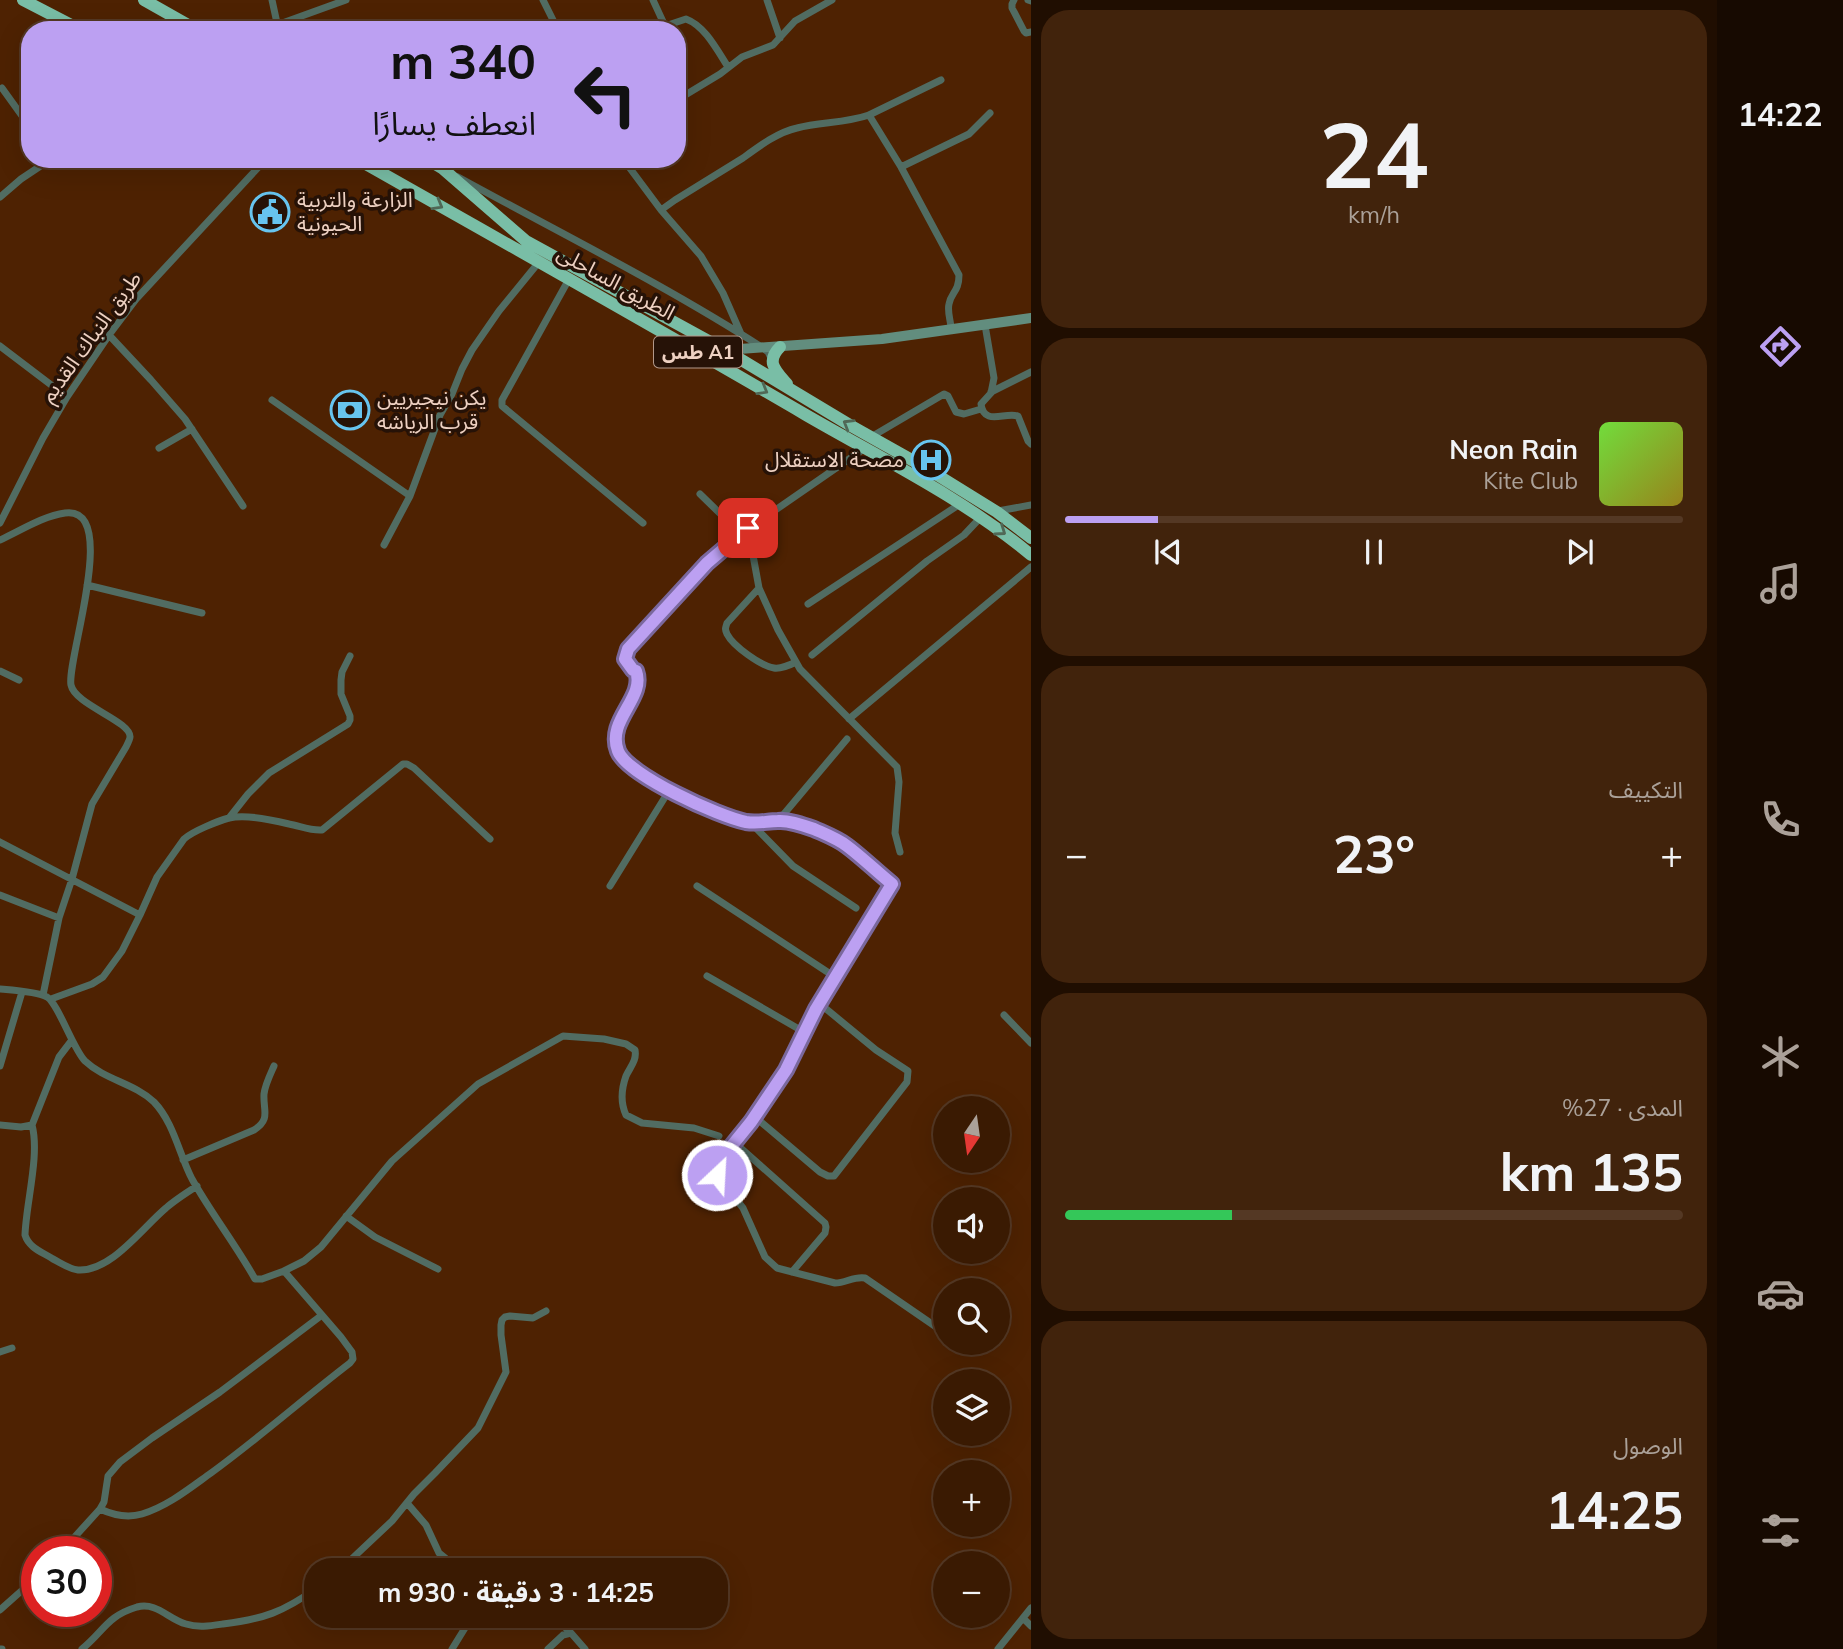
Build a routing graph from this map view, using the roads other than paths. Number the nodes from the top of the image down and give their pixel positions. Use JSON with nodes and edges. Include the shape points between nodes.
{"nodes":[{"id":1,"x":23,"y":0,"type":"edge"},
{"id":2,"x":272,"y":0,"type":"edge"},
{"id":3,"x":346,"y":0,"type":"edge"},
{"id":4,"x":543,"y":0,"type":"edge"},
{"id":5,"x":653,"y":0,"type":"edge"},
{"id":6,"x":767,"y":0,"type":"edge"},
{"id":7,"x":832,"y":0,"type":"edge"},
{"id":8,"x":1014,"y":0,"type":"edge"},
{"id":9,"x":147,"y":1,"type":"edge"},
{"id":10,"x":64,"y":21,"type":"edge"},
{"id":11,"x":181,"y":21,"type":"edge"},
{"id":12,"x":277,"y":21,"type":"edge"},
{"id":13,"x":283,"y":21,"type":"edge"},
{"id":14,"x":554,"y":21,"type":"edge"},
{"id":15,"x":663,"y":21,"type":"edge"},
{"id":16,"x":680,"y":21,"type":"edge"},
{"id":17,"x":1031,"y":32,"type":"edge"},
{"id":18,"x":780,"y":38,"type":"junction"},
{"id":19,"x":728,"y":67,"type":"junction"},
{"id":20,"x":941,"y":80,"type":"dead end"},
{"id":21,"x":2,"y":88,"type":"dead end"},
{"id":22,"x":686,"y":94,"type":"edge"},
{"id":23,"x":990,"y":113,"type":"dead end"},
{"id":24,"x":21,"y":114,"type":"edge"},
{"id":25,"x":869,"y":116,"type":"junction"},
{"id":26,"x":901,"y":167,"type":"junction"},
{"id":27,"x":38,"y":168,"type":"edge"},
{"id":28,"x":258,"y":168,"type":"edge"},
{"id":29,"x":373,"y":168,"type":"edge"},
{"id":30,"x":442,"y":168,"type":"joint"},
{"id":31,"x":630,"y":168,"type":"edge"},
{"id":32,"x":0,"y":197,"type":"edge"},
{"id":33,"x":661,"y":211,"type":"junction"},
{"id":34,"x":538,"y":262,"type":"junction"},
{"id":35,"x":569,"y":279,"type":"junction"},
{"id":36,"x":1031,"y":318,"type":"edge"},
{"id":37,"x":985,"y":324,"type":"junction"},
{"id":38,"x":951,"y":329,"type":"junction"},
{"id":39,"x":741,"y":334,"type":"junction"},
{"id":40,"x":109,"y":335,"type":"junction"},
{"id":41,"x":0,"y":346,"type":"edge"},
{"id":42,"x":780,"y":346,"type":"junction"},
{"id":43,"x":763,"y":348,"type":"junction"},
{"id":44,"x":725,"y":350,"type":"junction"},
{"id":45,"x":772,"y":360,"type":"junction"},
{"id":46,"x":1031,"y":372,"type":"edge"},
{"id":47,"x":791,"y":390,"type":"junction"},
{"id":48,"x":991,"y":393,"type":"junction"},
{"id":49,"x":67,"y":397,"type":"junction"},
{"id":50,"x":272,"y":400,"type":"dead end"},
{"id":51,"x":981,"y":409,"type":"junction"},
{"id":52,"x":192,"y":429,"type":"junction"},
{"id":53,"x":868,"y":443,"type":"junction"},
{"id":54,"x":1031,"y":443,"type":"edge"},
{"id":55,"x":159,"y":448,"type":"dead end"},
{"id":56,"x":699,"y":494,"type":"dead end"},
{"id":57,"x":410,"y":496,"type":"junction"},
{"id":58,"x":0,"y":499,"type":"edge"},
{"id":59,"x":9,"y":503,"type":"junction"},
{"id":60,"x":960,"y":504,"type":"junction"},
{"id":61,"x":1031,"y":505,"type":"edge"},
{"id":62,"x":243,"y":506,"type":"dead end"},
{"id":63,"x":998,"y":512,"type":"junction"},
{"id":64,"x":981,"y":517,"type":"junction"},
{"id":65,"x":0,"y":523,"type":"edge"},
{"id":66,"x":643,"y":523,"type":"dead end"},
{"id":67,"x":748,"y":528,"type":"junction"},
{"id":68,"x":741,"y":534,"type":"junction"},
{"id":69,"x":1031,"y":538,"type":"edge"},
{"id":70,"x":0,"y":540,"type":"edge"},
{"id":71,"x":384,"y":545,"type":"dead end"},
{"id":72,"x":1031,"y":555,"type":"edge"},
{"id":73,"x":1031,"y":567,"type":"edge"},
{"id":74,"x":87,"y":585,"type":"junction"},
{"id":75,"x":759,"y":589,"type":"junction"},
{"id":76,"x":808,"y":604,"type":"dead end"},
{"id":77,"x":202,"y":613,"type":"dead end"},
{"id":78,"x":812,"y":655,"type":"dead end"},
{"id":79,"x":350,"y":656,"type":"dead end"},
{"id":80,"x":796,"y":662,"type":"junction"},
{"id":81,"x":0,"y":671,"type":"edge"},
{"id":82,"x":19,"y":680,"type":"dead end"},
{"id":83,"x":849,"y":719,"type":"junction"},
{"id":84,"x":847,"y":738,"type":"dead end"},
{"id":85,"x":670,"y":789,"type":"junction"},
{"id":86,"x":229,"y":818,"type":"junction"},
{"id":87,"x":779,"y":821,"type":"junction"},
{"id":88,"x":751,"y":823,"type":"junction"},
{"id":89,"x":491,"y":839,"type":"dead end"},
{"id":90,"x":0,"y":842,"type":"edge"},
{"id":91,"x":900,"y":852,"type":"dead end"},
{"id":92,"x":72,"y":879,"type":"junction"},
{"id":93,"x":610,"y":886,"type":"dead end"},
{"id":94,"x":697,"y":886,"type":"dead end"},
{"id":95,"x":0,"y":895,"type":"edge"},
{"id":96,"x":856,"y":908,"type":"dead end"},
{"id":97,"x":140,"y":915,"type":"junction"},
{"id":98,"x":59,"y":918,"type":"junction"},
{"id":99,"x":706,"y":976,"type":"dead end"},
{"id":100,"x":835,"y":977,"type":"junction"},
{"id":101,"x":0,"y":989,"type":"edge"},
{"id":102,"x":22,"y":992,"type":"junction"},
{"id":103,"x":47,"y":997,"type":"junction"},
{"id":104,"x":819,"y":1003,"type":"junction"},
{"id":105,"x":1004,"y":1015,"type":"dead end"},
{"id":106,"x":804,"y":1032,"type":"junction"},
{"id":107,"x":72,"y":1040,"type":"junction"},
{"id":108,"x":1031,"y":1043,"type":"edge"},
{"id":109,"x":0,"y":1066,"type":"edge"},
{"id":110,"x":274,"y":1066,"type":"dead end"},
{"id":111,"x":755,"y":1117,"type":"junction"},
{"id":112,"x":0,"y":1125,"type":"edge"},
{"id":113,"x":32,"y":1125,"type":"junction"},
{"id":114,"x":719,"y":1136,"type":"dead end"},
{"id":115,"x":734,"y":1142,"type":"junction"},
{"id":116,"x":183,"y":1160,"type":"junction"},
{"id":117,"x":197,"y":1186,"type":"junction"},
{"id":118,"x":346,"y":1216,"type":"junction"},
{"id":119,"x":438,"y":1269,"type":"dead end"},
{"id":120,"x":284,"y":1271,"type":"junction"},
{"id":121,"x":792,"y":1272,"type":"junction"},
{"id":122,"x":546,"y":1311,"type":"dead end"},
{"id":123,"x":322,"y":1315,"type":"junction"},
{"id":124,"x":933,"y":1325,"type":"edge"},
{"id":125,"x":12,"y":1348,"type":"dead end"},
{"id":126,"x":0,"y":1352,"type":"edge"},
{"id":127,"x":407,"y":1503,"type":"junction"},
{"id":128,"x":100,"y":1509,"type":"junction"},
{"id":129,"x":76,"y":1536,"type":"edge"},
{"id":130,"x":352,"y":1558,"type":"edge"},
{"id":131,"x":445,"y":1558,"type":"edge"},
{"id":132,"x":21,"y":1591,"type":"edge"},
{"id":133,"x":304,"y":1597,"type":"edge"},
{"id":134,"x":1031,"y":1608,"type":"edge"},
{"id":135,"x":0,"y":1610,"type":"edge"},
{"id":136,"x":1023,"y":1618,"type":"junction"},
{"id":137,"x":1031,"y":1626,"type":"edge"},
{"id":138,"x":465,"y":1628,"type":"edge"},
{"id":139,"x":565,"y":1628,"type":"edge"},
{"id":140,"x":570,"y":1633,"type":"junction"},
{"id":141,"x":82,"y":1649,"type":"edge"},
{"id":142,"x":452,"y":1649,"type":"edge"},
{"id":143,"x":548,"y":1649,"type":"edge"},
{"id":144,"x":585,"y":1649,"type":"edge"},
{"id":145,"x":998,"y":1649,"type":"edge"}],
"edges":[{"from":1,"to":10,"type":"highway"},
{"from":2,"to":12,"type":"street"},
{"from":3,"to":13,"type":"street"},
{"from":4,"to":14,"type":"street"},
{"from":5,"to":15,"type":"street"},
{"from":6,"to":18,"type":"street"},
{"from":7,"to":18,"type":"street","via":[[795,21]]},
{"from":8,"to":17,"type":"street","via":[[1012,8],[1024,31]]},
{"from":9,"to":11,"type":"highway"},
{"from":16,"to":19,"type":"street","via":[[693,21],[702,28]]},
{"from":18,"to":19,"type":"street"},
{"from":19,"to":22,"type":"street"},
{"from":20,"to":25,"type":"street"},
{"from":21,"to":24,"type":"street"},
{"from":23,"to":26,"type":"street","via":[[969,134]]},
{"from":25,"to":26,"type":"street"},
{"from":25,"to":33,"type":"street","via":[[795,128]]},
{"from":26,"to":38,"type":"street","via":[[959,275],[948,307]]},
{"from":27,"to":32,"type":"street"},
{"from":28,"to":40,"type":"street","name":"طريق النباك القديم","via":[[137,298]]},
{"from":29,"to":34,"type":"highway","name":"الطريق الساحلى","number":"طس A1","one_way":true},
{"from":30,"to":39,"type":"street","via":[[646,277]]},
{"from":30,"to":44,"type":"highway","name":"الطريق الساحلى","number":"طس A1","via":[[526,241]]},
{"from":31,"to":33,"type":"street"},
{"from":33,"to":39,"type":"street","via":[[701,256]]},
{"from":34,"to":35,"type":"highway","name":"الطريق الساحلى","number":"طس A1"},
{"from":34,"to":57,"type":"street","via":[[472,350],[440,415]]},
{"from":35,"to":53,"type":"highway","name":"الطريق الساحلى","number":"طس A1","one_way":true},
{"from":35,"to":66,"type":"street","via":[[502,406]]},
{"from":36,"to":37,"type":"street"},
{"from":37,"to":38,"type":"street"},
{"from":37,"to":48,"type":"street","via":[[994,378]]},
{"from":38,"to":42,"type":"street"},
{"from":39,"to":43,"type":"street"},
{"from":40,"to":49,"type":"street","name":"طريق النباك القديم"},
{"from":40,"to":52,"type":"street"},
{"from":41,"to":49,"type":"street"},
{"from":42,"to":43,"type":"street"},
{"from":42,"to":45,"type":"highway"},
{"from":43,"to":44,"type":"street"},
{"from":43,"to":45,"type":"street"},
{"from":44,"to":47,"type":"highway","name":"الطريق الساحلى","number":"طس A1"},
{"from":45,"to":47,"type":"highway"},
{"from":46,"to":48,"type":"street"},
{"from":53,"to":47,"type":"highway","name":"الطريق الساحلى","number":"طس A1","one_way":true},
{"from":48,"to":51,"type":"street"},
{"from":49,"to":59,"type":"street","name":"طريق النباك القديم"},
{"from":50,"to":57,"type":"street"},
{"from":51,"to":53,"type":"street","via":[[960,414],[944,394]]},
{"from":51,"to":54,"type":"street","via":[[990,417],[1018,416]]},
{"from":52,"to":55,"type":"street"},
{"from":52,"to":62,"type":"street"},
{"from":53,"to":60,"type":"highway","name":"الطريق الساحلى","number":"طس A1"},
{"from":53,"to":63,"type":"highway","name":"الطريق الساحلى","number":"طس A1"},
{"from":53,"to":67,"type":"street"},
{"from":56,"to":68,"type":"street"},
{"from":57,"to":71,"type":"street"},
{"from":58,"to":59,"type":"street"},
{"from":59,"to":65,"type":"street","name":"طريق النباك القديم"},
{"from":60,"to":64,"type":"highway","name":"الطريق الساحلى","number":"طس A1"},
{"from":60,"to":76,"type":"street"},
{"from":61,"to":63,"type":"street"},
{"from":63,"to":69,"type":"highway","name":"الطريق الساحلى","number":"طس A1"},
{"from":64,"to":72,"type":"highway","name":"الطريق الساحلى","number":"طس A1","one_way":true},
{"from":64,"to":78,"type":"street"},
{"from":67,"to":68,"type":"street"},
{"from":67,"to":75,"type":"street"},
{"from":68,"to":85,"type":"street","via":[[707,563],[625,656],[639,683],[617,728],[618,754],[644,776]]},
{"from":70,"to":74,"type":"street","via":[[65,513],[81,517],[91,551]]},
{"from":73,"to":83,"type":"street"},
{"from":74,"to":77,"type":"street"},
{"from":74,"to":92,"type":"street","via":[[71,686],[78,697],[128,731],[130,738],[92,804]]},
{"from":75,"to":80,"type":"street"},
{"from":75,"to":80,"type":"street","via":[[725,630],[741,650],[774,668]]},
{"from":79,"to":86,"type":"street","via":[[341,680],[348,724],[269,774]]},
{"from":80,"to":83,"type":"street"},
{"from":81,"to":82,"type":"street"},
{"from":83,"to":91,"type":"street","via":[[897,767],[895,833]]},
{"from":84,"to":87,"type":"street"},
{"from":85,"to":88,"type":"street","via":[[696,805]]},
{"from":85,"to":93,"type":"street"},
{"from":86,"to":89,"type":"street","via":[[259,818],[321,830],[407,764]]},
{"from":86,"to":97,"type":"street","via":[[184,839],[157,877]]},
{"from":87,"to":88,"type":"street"},
{"from":87,"to":100,"type":"street","via":[[804,826],[847,845],[892,884]]},
{"from":88,"to":96,"type":"street","via":[[793,866]]},
{"from":90,"to":92,"type":"street"},
{"from":92,"to":97,"type":"street"},
{"from":92,"to":98,"type":"street"},
{"from":94,"to":100,"type":"street"},
{"from":95,"to":98,"type":"street"},
{"from":97,"to":103,"type":"street","via":[[103,977]]},
{"from":98,"to":103,"type":"street"},
{"from":99,"to":106,"type":"street"},
{"from":100,"to":104,"type":"street"},
{"from":101,"to":102,"type":"street"},
{"from":102,"to":103,"type":"street"},
{"from":102,"to":109,"type":"street"},
{"from":103,"to":107,"type":"street"},
{"from":104,"to":106,"type":"street"},
{"from":104,"to":111,"type":"street","via":[[908,1070],[907,1082],[834,1176],[820,1172]]},
{"from":105,"to":108,"type":"street"},
{"from":106,"to":111,"type":"street"},
{"from":107,"to":113,"type":"street","via":[[59,1057]]},
{"from":107,"to":116,"type":"street","via":[[87,1063],[153,1102],[171,1129]]},
{"from":110,"to":116,"type":"street","via":[[264,1093],[262,1124]]},
{"from":111,"to":115,"type":"street"},
{"from":112,"to":113,"type":"street"},
{"from":113,"to":117,"type":"street","via":[[25,1235],[34,1247],[72,1269],[103,1264]]},
{"from":114,"to":118,"type":"street","via":[[694,1128],[642,1123],[626,1115],[620,1102],[635,1050],[604,1039],[563,1037],[478,1084],[392,1161]]},
{"from":115,"to":121,"type":"street","via":[[717,1164],[717,1175],[743,1208],[765,1257],[777,1268]]},
{"from":115,"to":121,"type":"street","via":[[827,1227]]},
{"from":116,"to":117,"type":"street"},
{"from":117,"to":120,"type":"street","via":[[255,1279]]},
{"from":118,"to":119,"type":"street","via":[[374,1237]]},
{"from":118,"to":120,"type":"street","via":[[321,1247]]},
{"from":120,"to":123,"type":"street"},
{"from":121,"to":124,"type":"street","via":[[835,1283],[864,1278]]},
{"from":122,"to":127,"type":"street","via":[[533,1318],[502,1320],[506,1372],[478,1427]]},
{"from":123,"to":128,"type":"street","via":[[120,1462],[108,1476]]},
{"from":123,"to":128,"type":"street","via":[[352,1352],[350,1363],[179,1496],[141,1514],[126,1516]]},
{"from":125,"to":126,"type":"street"},
{"from":127,"to":130,"type":"street"},
{"from":127,"to":131,"type":"street"},
{"from":128,"to":129,"type":"street"},
{"from":132,"to":135,"type":"street"},
{"from":133,"to":141,"type":"street","via":[[261,1618],[198,1627],[151,1606],[135,1608],[110,1620]]},
{"from":134,"to":136,"type":"street"},
{"from":136,"to":137,"type":"street"},
{"from":136,"to":145,"type":"street"},
{"from":138,"to":142,"type":"street"},
{"from":139,"to":140,"type":"street"},
{"from":140,"to":143,"type":"street"},
{"from":140,"to":144,"type":"street"}]}
